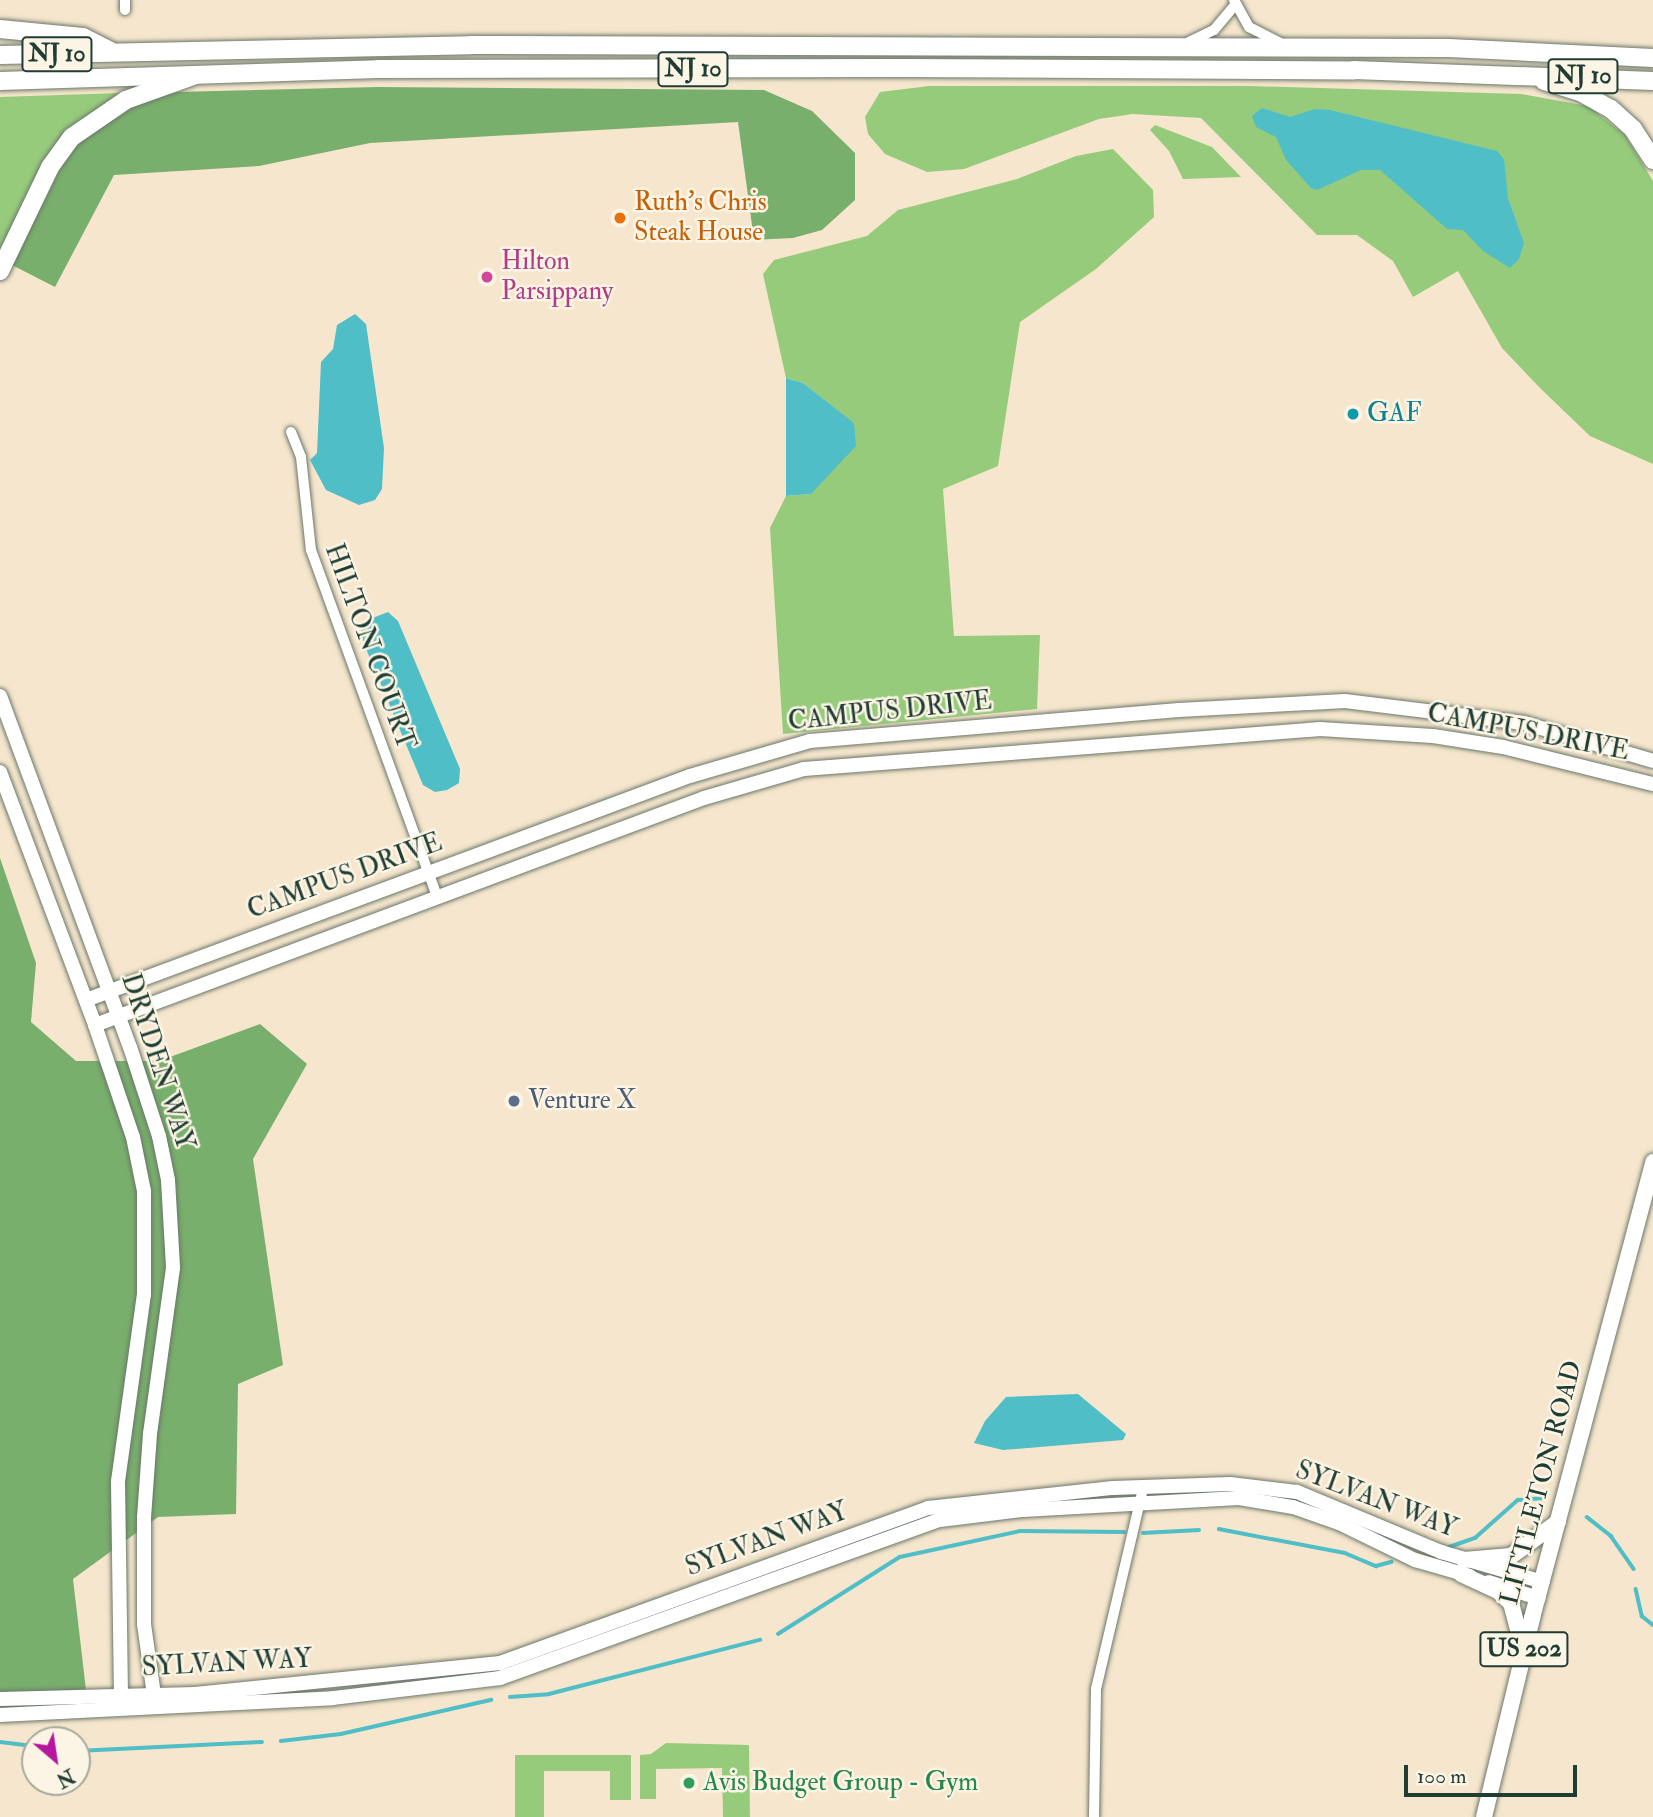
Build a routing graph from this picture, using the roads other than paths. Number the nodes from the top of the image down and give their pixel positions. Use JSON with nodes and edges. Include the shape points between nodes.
{"nodes":[{"id":1,"x":1234,"y":3,"type":"edge"},
{"id":2,"x":0,"y":29,"type":"edge"},
{"id":3,"x":1177,"y":47,"type":"junction"},
{"id":4,"x":1299,"y":47,"type":"junction"},
{"id":5,"x":114,"y":53,"type":"junction"},
{"id":6,"x":0,"y":55,"type":"edge"},
{"id":7,"x":1653,"y":58,"type":"edge"},
{"id":8,"x":200,"y":73,"type":"junction"},
{"id":9,"x":1513,"y":73,"type":"junction"},
{"id":10,"x":1653,"y":80,"type":"edge"},
{"id":11,"x":0,"y":81,"type":"edge"},
{"id":12,"x":1653,"y":160,"type":"edge"},
{"id":13,"x":0,"y":271,"type":"edge"},
{"id":14,"x":291,"y":432,"type":"dead end"},
{"id":15,"x":0,"y":696,"type":"edge"},
{"id":16,"x":1653,"y":761,"type":"edge"},
{"id":17,"x":0,"y":772,"type":"edge"},
{"id":18,"x":1653,"y":784,"type":"edge"},
{"id":19,"x":428,"y":872,"type":"junction"},
{"id":20,"x":437,"y":896,"type":"junction"},
{"id":21,"x":109,"y":991,"type":"junction"},
{"id":22,"x":86,"y":1000,"type":"junction"},
{"id":23,"x":118,"y":1015,"type":"junction"},
{"id":24,"x":95,"y":1024,"type":"junction"},
{"id":25,"x":1653,"y":1162,"type":"edge"},
{"id":26,"x":1143,"y":1488,"type":"junction"},
{"id":27,"x":1140,"y":1503,"type":"junction"},
{"id":28,"x":1558,"y":1522,"type":"junction"},
{"id":29,"x":1463,"y":1567,"type":"junction"},
{"id":30,"x":1541,"y":1590,"type":"junction"},
{"id":31,"x":1523,"y":1654,"type":"junction"},
{"id":32,"x":154,"y":1693,"type":"junction"},
{"id":33,"x":121,"y":1694,"type":"junction"},
{"id":34,"x":269,"y":1695,"type":"junction"},
{"id":35,"x":0,"y":1699,"type":"edge"},
{"id":36,"x":155,"y":1710,"type":"junction"},
{"id":37,"x":121,"y":1711,"type":"junction"},
{"id":38,"x":0,"y":1714,"type":"edge"},
{"id":39,"x":1094,"y":1817,"type":"edge"},
{"id":40,"x":1484,"y":1817,"type":"edge"}],
"edges":[{"from":1,"to":3,"type":"street","via":[[1214,30]]},
{"from":1,"to":4,"type":"street","via":[[1257,34]]},
{"from":2,"to":5,"type":"highway","via":[[83,37]]},
{"from":3,"to":4,"type":"highway","number":"NJ 10"},
{"from":3,"to":5,"type":"highway","number":"NJ 10","via":[[470,46]]},
{"from":4,"to":7,"type":"highway","number":"NJ 10","via":[[1461,48]]},
{"from":5,"to":6,"type":"highway","number":"NJ 10"},
{"from":8,"to":9,"type":"highway","number":"NJ 10","via":[[938,68]]},
{"from":8,"to":11,"type":"highway","number":"NJ 10"},
{"from":8,"to":13,"type":"highway","via":[[109,108],[72,137],[50,167]]},
{"from":9,"to":10,"type":"highway","number":"NJ 10"},
{"from":9,"to":12,"type":"highway","via":[[1580,92],[1611,109],[1633,129]]},
{"from":14,"to":19,"type":"street","name":"HILTON COURT","via":[[301,457],[310,550]]},
{"from":15,"to":21,"type":"street","name":"DRYDEN WAY"},
{"from":16,"to":19,"type":"street","name":"CAMPUS DRIVE","via":[[1524,723],[1345,701],[1179,709],[873,735],[810,741],[747,756]]},
{"from":17,"to":22,"type":"street","name":"DRYDEN WAY"},
{"from":18,"to":20,"type":"street","name":"CAMPUS DRIVE","via":[[1503,747],[1433,736],[1320,729],[848,763],[768,777]]},
{"from":19,"to":20,"type":"street","name":"HILTON COURT"},
{"from":19,"to":21,"type":"street","name":"CAMPUS DRIVE"},
{"from":20,"to":23,"type":"street","name":"CAMPUS DRIVE"},
{"from":21,"to":22,"type":"street","name":"CAMPUS DRIVE"},
{"from":21,"to":23,"type":"street","name":"DRYDEN WAY"},
{"from":22,"to":24,"type":"street","name":"DRYDEN WAY"},
{"from":23,"to":24,"type":"street","name":"CAMPUS DRIVE"},
{"from":23,"to":32,"type":"street","name":"DRYDEN WAY","via":[[159,1136],[172,1221],[170,1305],[150,1434],[144,1518],[144,1624]]},
{"from":24,"to":33,"type":"street","name":"DRYDEN WAY","via":[[133,1137],[146,1231],[144,1294],[118,1482]]},
{"from":25,"to":28,"type":"main road","name":"LITTLETON ROAD","number":"US 202"},
{"from":26,"to":27,"type":"street"},
{"from":26,"to":29,"type":"street","name":"SYLVAN WAY","via":[[1230,1484],[1297,1492]]},
{"from":26,"to":34,"type":"street","name":"SYLVAN WAY","via":[[928,1508],[500,1663]]},
{"from":27,"to":29,"type":"street","name":"SYLVAN WAY","via":[[1239,1498],[1293,1507],[1339,1523],[1415,1560]]},
{"from":27,"to":34,"type":"street","name":"SYLVAN WAY","via":[[940,1520],[500,1678]]},
{"from":27,"to":39,"type":"street","via":[[1096,1689]]},
{"from":28,"to":29,"type":"main road","via":[[1511,1556]]},
{"from":28,"to":30,"type":"main road","name":"LITTLETON ROAD","number":"US 202"},
{"from":29,"to":30,"type":"street","name":"SYLVAN WAY"},
{"from":29,"to":31,"type":"main road","via":[[1511,1603]]},
{"from":30,"to":31,"type":"main road","name":"LITTLETON ROAD","number":"US 202"},
{"from":31,"to":40,"type":"main road","name":"LITTLETON ROAD","number":"US 202"},
{"from":32,"to":33,"type":"street","name":"SYLVAN WAY"},
{"from":32,"to":34,"type":"street","name":"SYLVAN WAY"},
{"from":32,"to":36,"type":"street","name":"DRYDEN WAY"},
{"from":33,"to":35,"type":"street","name":"SYLVAN WAY"},
{"from":33,"to":37,"type":"street","name":"DRYDEN WAY"},
{"from":34,"to":36,"type":"street","name":"SYLVAN WAY"},
{"from":36,"to":37,"type":"street","name":"SYLVAN WAY"},
{"from":37,"to":38,"type":"street","name":"SYLVAN WAY"}]}
